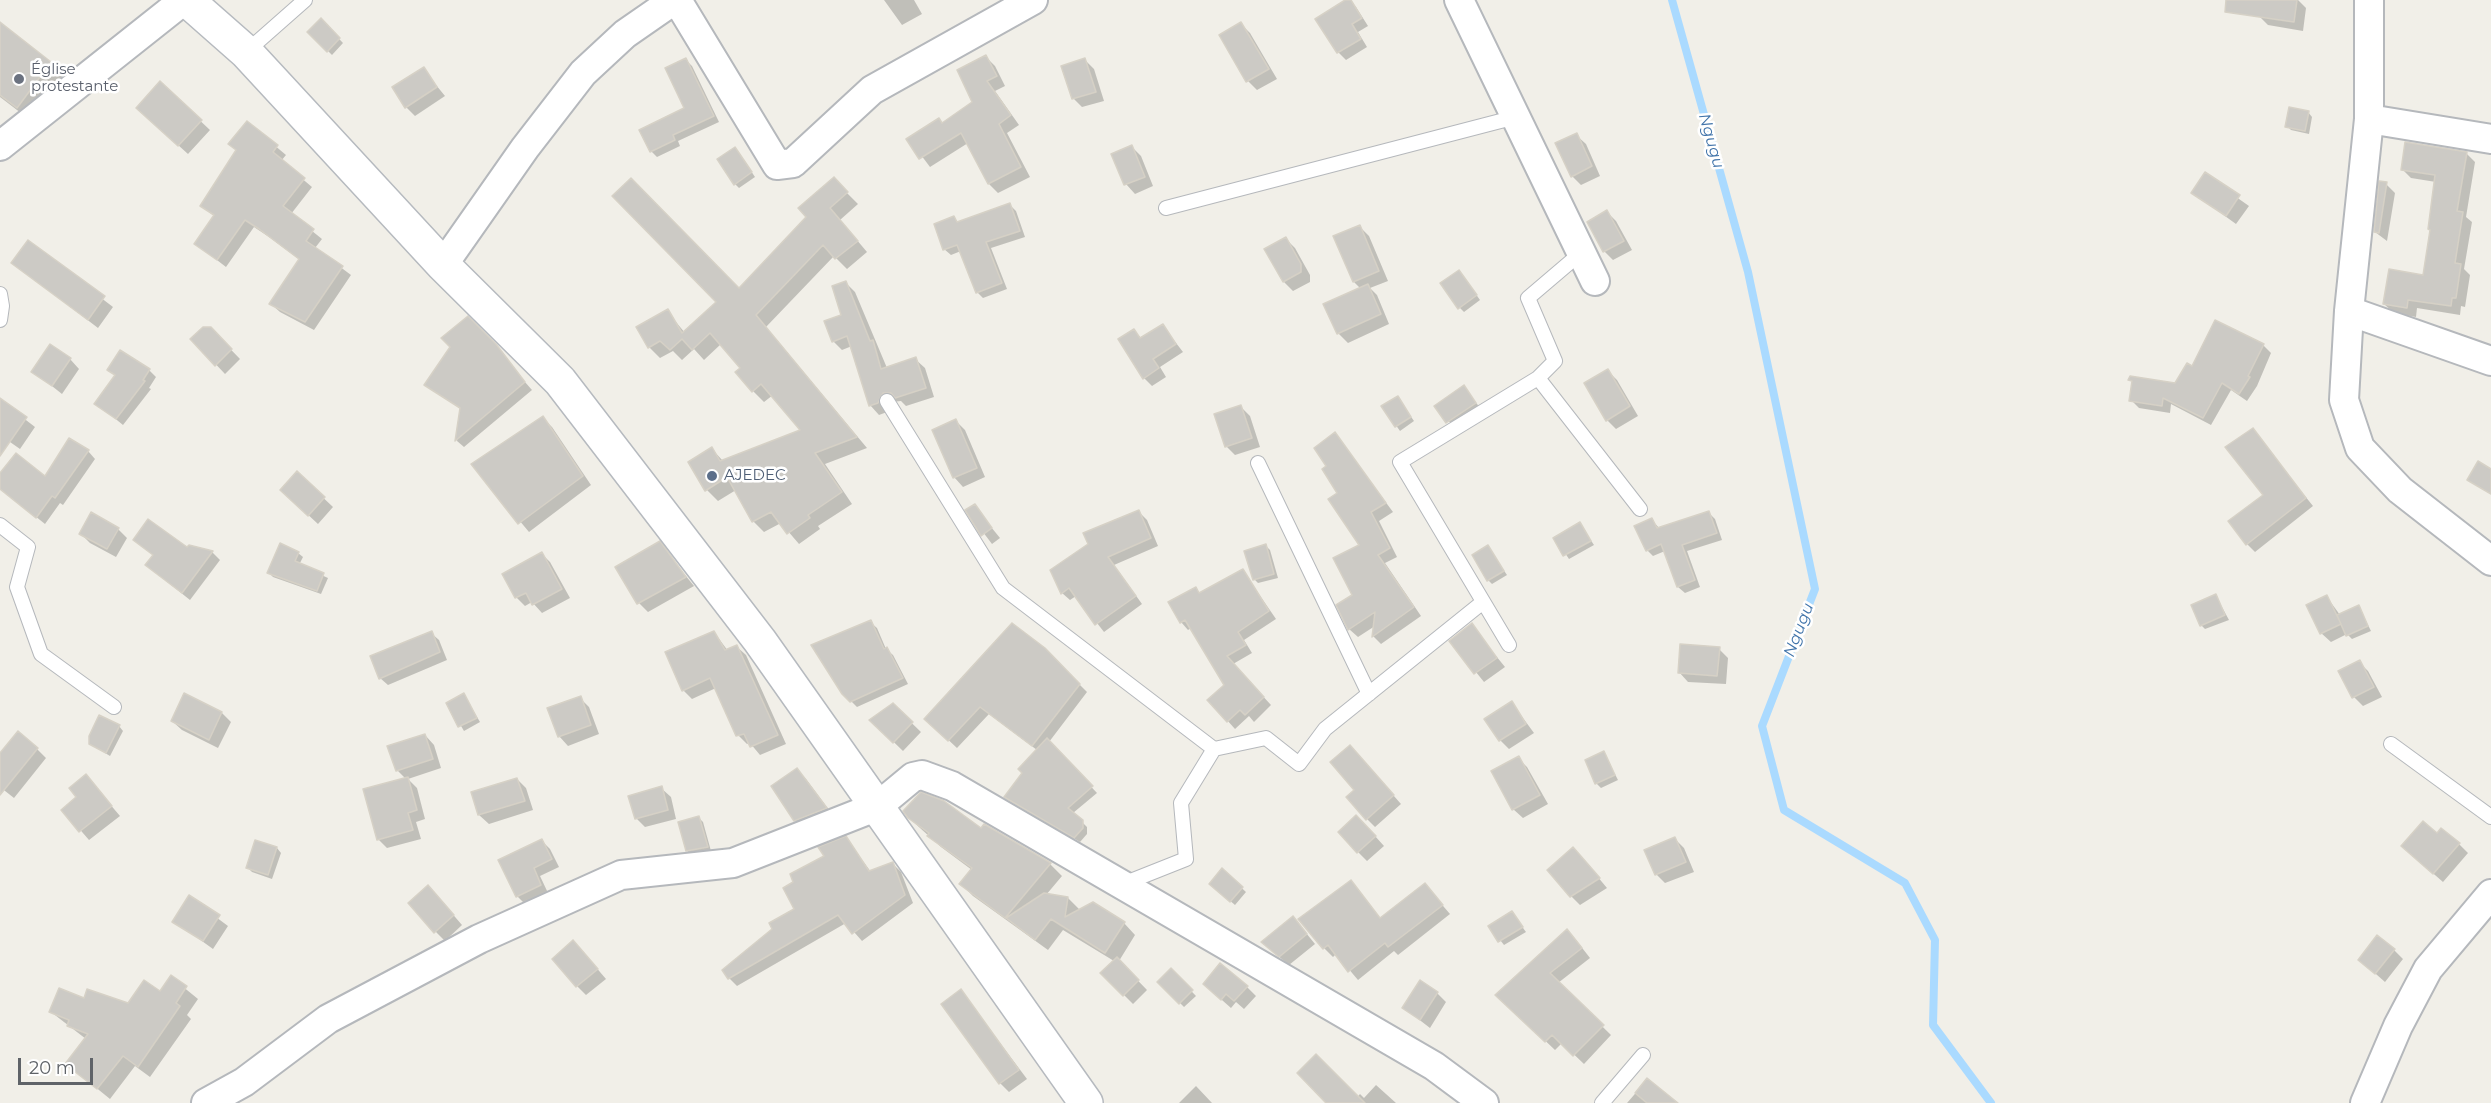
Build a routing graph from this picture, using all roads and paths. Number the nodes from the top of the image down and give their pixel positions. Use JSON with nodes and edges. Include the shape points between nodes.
{"nodes":[{"id":1,"x":186,"y":0,"type":"edge"},
{"id":2,"x":305,"y":0,"type":"edge"},
{"id":3,"x":676,"y":0,"type":"edge"},
{"id":4,"x":1033,"y":0,"type":"edge"},
{"id":5,"x":1459,"y":0,"type":"edge"},
{"id":6,"x":2369,"y":0,"type":"edge"},
{"id":7,"x":246,"y":52,"type":"junction"},
{"id":8,"x":1516,"y":117,"type":"junction"},
{"id":9,"x":2369,"y":119,"type":"junction"},
{"id":10,"x":2491,"y":139,"type":"edge"},
{"id":11,"x":0,"y":146,"type":"edge"},
{"id":12,"x":1166,"y":208,"type":"dead end"},
{"id":13,"x":1582,"y":252,"type":"junction"},
{"id":14,"x":443,"y":265,"type":"junction"},
{"id":15,"x":1595,"y":281,"type":"dead end"},
{"id":16,"x":0,"y":294,"type":"edge"},
{"id":17,"x":2349,"y":310,"type":"junction"},
{"id":18,"x":0,"y":320,"type":"edge"},
{"id":19,"x":2491,"y":361,"type":"edge"},
{"id":20,"x":1538,"y":378,"type":"junction"},
{"id":21,"x":887,"y":401,"type":"dead end"},
{"id":22,"x":1258,"y":463,"type":"dead end"},
{"id":23,"x":1641,"y":509,"type":"dead end"},
{"id":24,"x":0,"y":525,"type":"edge"},
{"id":25,"x":2491,"y":561,"type":"edge"},
{"id":26,"x":1483,"y":602,"type":"junction"},
{"id":27,"x":1509,"y":645,"type":"dead end"},
{"id":28,"x":1369,"y":694,"type":"junction"},
{"id":29,"x":114,"y":707,"type":"dead end"},
{"id":30,"x":2391,"y":744,"type":"dead end"},
{"id":31,"x":1214,"y":749,"type":"junction"},
{"id":32,"x":878,"y":806,"type":"junction"},
{"id":33,"x":2491,"y":817,"type":"edge"},
{"id":34,"x":1122,"y":884,"type":"junction"},
{"id":35,"x":2491,"y":894,"type":"edge"},
{"id":36,"x":1643,"y":1055,"type":"dead end"},
{"id":37,"x":206,"y":1103,"type":"edge"},
{"id":38,"x":1086,"y":1103,"type":"edge"},
{"id":39,"x":1484,"y":1103,"type":"edge"},
{"id":40,"x":1602,"y":1103,"type":"edge"},
{"id":41,"x":2365,"y":1103,"type":"edge"}],
"edges":[{"from":1,"to":7,"type":"main road"},
{"from":1,"to":11,"type":"street"},
{"from":2,"to":7,"type":"lane"},
{"from":3,"to":4,"type":"street","via":[[777,165],[794,163],[872,90]]},
{"from":3,"to":14,"type":"street","via":[[625,34],[583,73]]},
{"from":5,"to":8,"type":"street"},
{"from":6,"to":9,"type":"street"},
{"from":7,"to":14,"type":"main road"},
{"from":8,"to":12,"type":"lane"},
{"from":8,"to":13,"type":"street"},
{"from":9,"to":10,"type":"street"},
{"from":9,"to":17,"type":"street"},
{"from":13,"to":15,"type":"street"},
{"from":13,"to":20,"type":"lane","via":[[1528,298],[1555,361]]},
{"from":14,"to":32,"type":"main road","via":[[560,381],[760,641]]},
{"from":16,"to":18,"type":"lane"},
{"from":17,"to":19,"type":"street"},
{"from":17,"to":25,"type":"street","via":[[2344,400],[2360,448],[2400,490]]},
{"from":20,"to":23,"type":"lane"},
{"from":20,"to":26,"type":"lane","via":[[1400,462]]},
{"from":21,"to":31,"type":"lane","via":[[1004,588]]},
{"from":22,"to":28,"type":"lane"},
{"from":24,"to":29,"type":"lane","via":[[28,547],[17,587],[41,654]]},
{"from":26,"to":27,"type":"lane"},
{"from":26,"to":28,"type":"lane"},
{"from":28,"to":31,"type":"lane","via":[[1325,729],[1299,764],[1266,738]]},
{"from":30,"to":33,"type":"lane"},
{"from":31,"to":34,"type":"lane","via":[[1181,803],[1186,859]]},
{"from":32,"to":34,"type":"street","via":[[913,777],[922,775],[961,792]]},
{"from":32,"to":37,"type":"street","via":[[733,863],[621,875],[479,939],[328,1019],[244,1082]]},
{"from":32,"to":38,"type":"main road"},
{"from":34,"to":39,"type":"street","via":[[1434,1066]]},
{"from":35,"to":41,"type":"street","via":[[2427,969]]},
{"from":36,"to":40,"type":"lane"}]}
